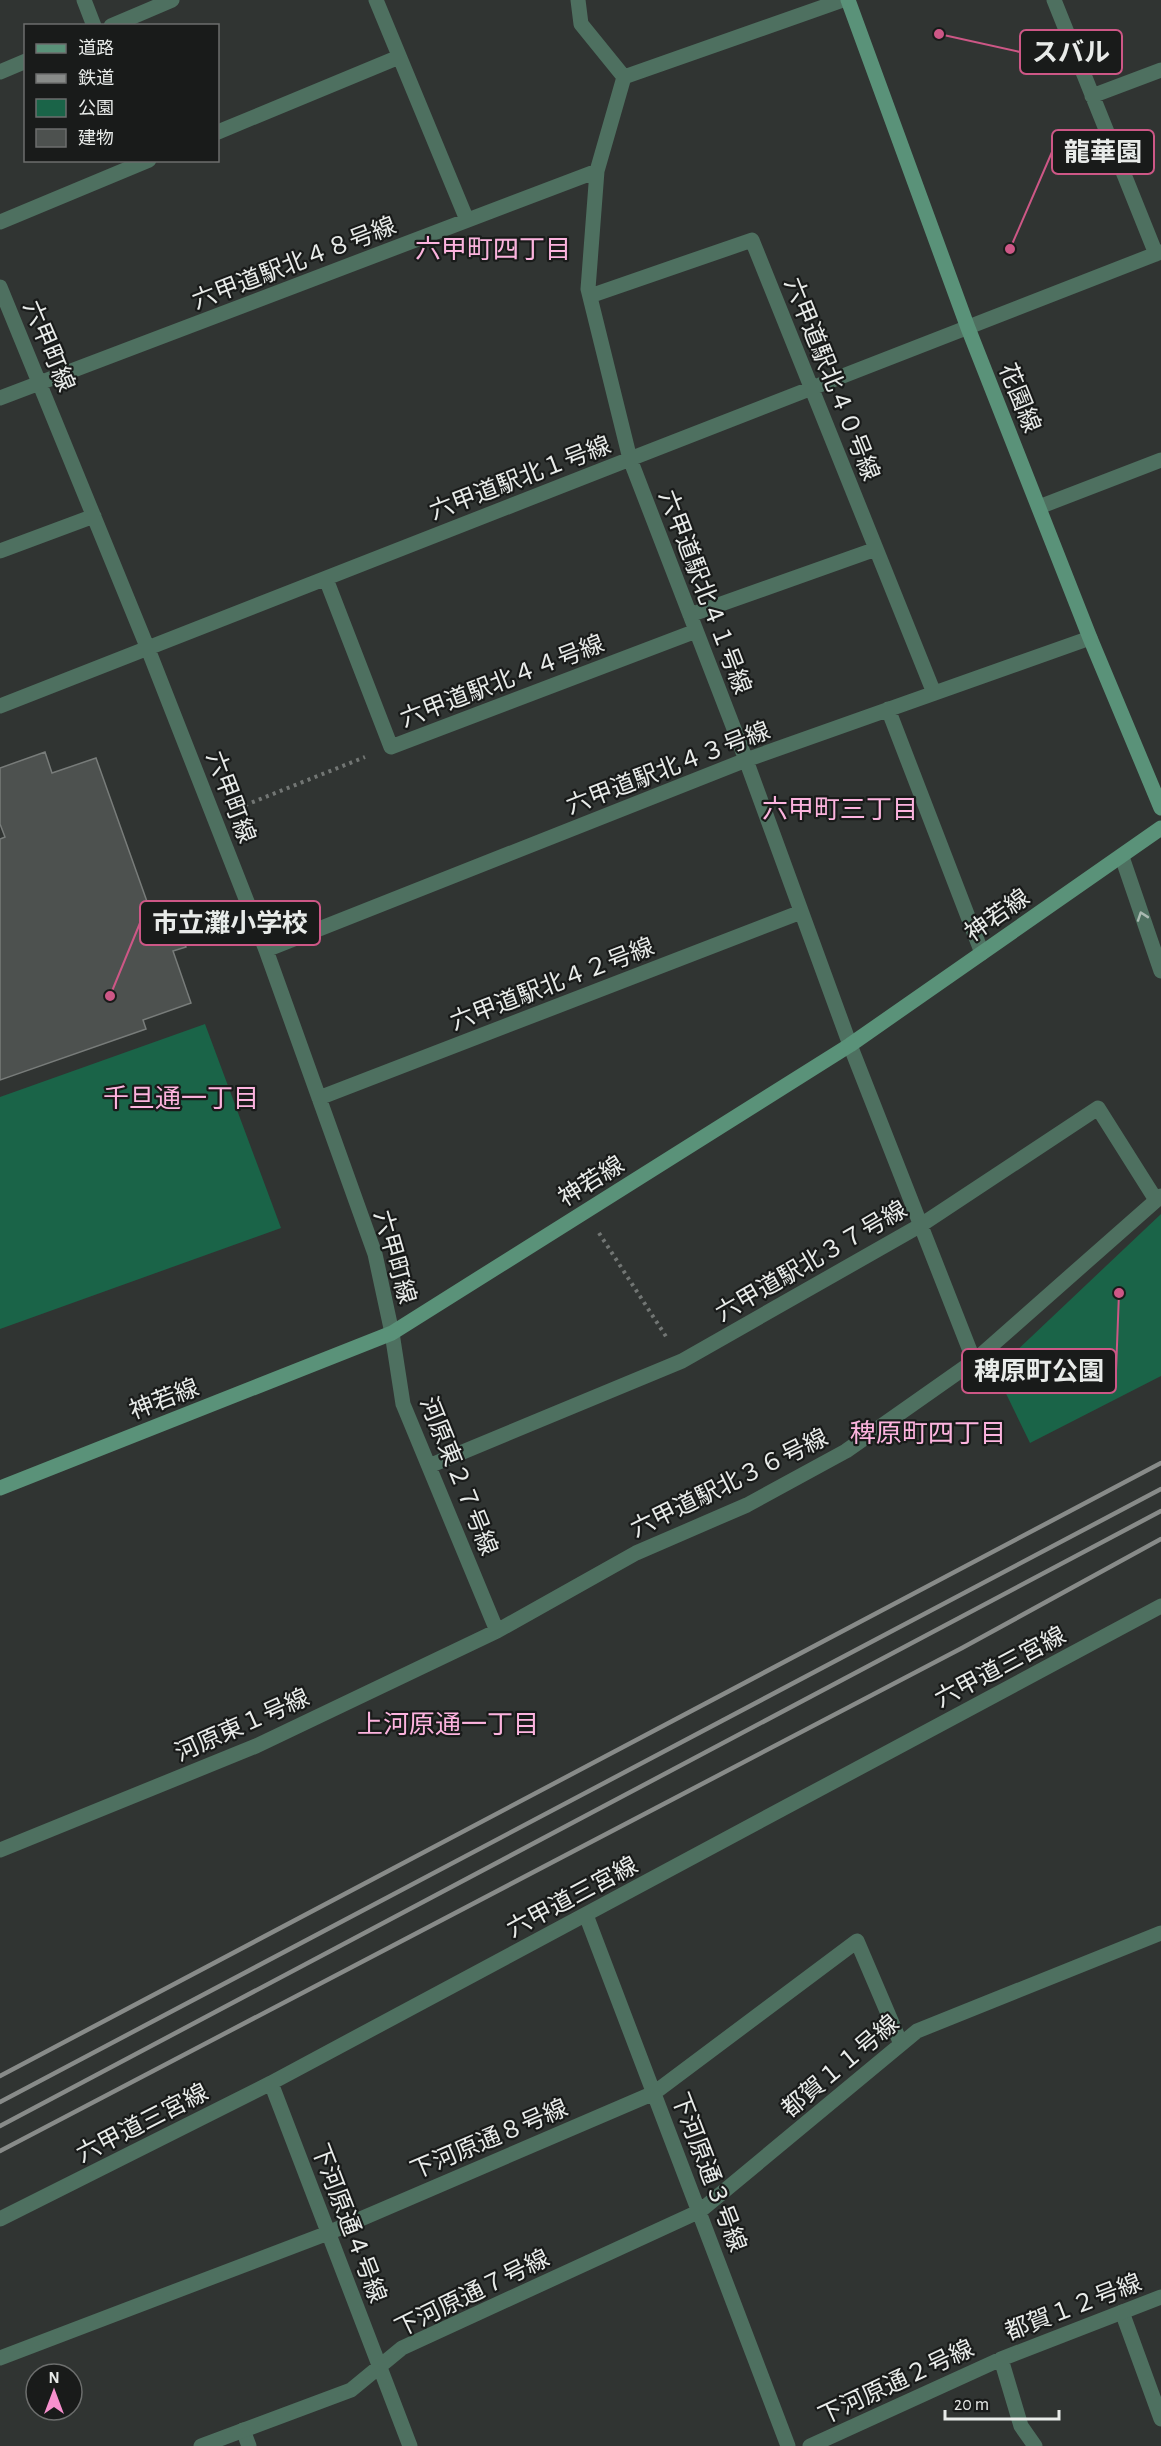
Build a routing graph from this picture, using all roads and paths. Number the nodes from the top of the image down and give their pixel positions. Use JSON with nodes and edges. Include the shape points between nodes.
{"nodes":[{"id":1,"x":84,"y":0,"type":"edge"},
{"id":2,"x":172,"y":0,"type":"edge"},
{"id":3,"x":376,"y":0,"type":"edge"},
{"id":4,"x":578,"y":0,"type":"edge"},
{"id":5,"x":843,"y":0,"type":"edge"},
{"id":6,"x":848,"y":0,"type":"edge"},
{"id":7,"x":1054,"y":0,"type":"edge"},
{"id":8,"x":93,"y":24,"type":"edge"},
{"id":9,"x":116,"y":24,"type":"edge"},
{"id":10,"x":399,"y":57,"type":"junction"},
{"id":11,"x":24,"y":62,"type":"edge"},
{"id":12,"x":1161,"y":70,"type":"edge"},
{"id":13,"x":0,"y":72,"type":"edge"},
{"id":14,"x":624,"y":78,"type":"junction"},
{"id":15,"x":1092,"y":96,"type":"junction"},
{"id":16,"x":219,"y":132,"type":"edge"},
{"id":17,"x":144,"y":162,"type":"edge"},
{"id":18,"x":597,"y":171,"type":"junction"},
{"id":19,"x":467,"y":220,"type":"junction"},
{"id":20,"x":0,"y":222,"type":"edge"},
{"id":21,"x":1158,"y":253,"type":"edge"},
{"id":22,"x":0,"y":287,"type":"edge"},
{"id":23,"x":590,"y":296,"type":"junction"},
{"id":24,"x":968,"y":328,"type":"junction"},
{"id":25,"x":41,"y":383,"type":"junction"},
{"id":26,"x":812,"y":389,"type":"junction"},
{"id":27,"x":0,"y":398,"type":"edge"},
{"id":28,"x":630,"y":459,"type":"junction"},
{"id":29,"x":1161,"y":460,"type":"edge"},
{"id":30,"x":1039,"y":507,"type":"junction"},
{"id":31,"x":94,"y":516,"type":"junction"},
{"id":32,"x":876,"y":549,"type":"junction"},
{"id":33,"x":0,"y":551,"type":"edge"},
{"id":34,"x":326,"y":579,"type":"junction"},
{"id":35,"x":690,"y":615,"type":"junction"},
{"id":36,"x":696,"y":631,"type":"junction"},
{"id":37,"x":1090,"y":638,"type":"junction"},
{"id":38,"x":148,"y":649,"type":"junction"},
{"id":39,"x":934,"y":693,"type":"junction"},
{"id":40,"x":0,"y":706,"type":"edge"},
{"id":41,"x":888,"y":709,"type":"junction"},
{"id":42,"x":391,"y":747,"type":"junction"},
{"id":43,"x":746,"y":760,"type":"junction"},
{"id":44,"x":1161,"y":808,"type":"edge"},
{"id":45,"x":214,"y":818,"type":"junction"},
{"id":46,"x":1161,"y":828,"type":"edge"},
{"id":47,"x":1122,"y":857,"type":"junction"},
{"id":48,"x":801,"y":912,"type":"junction"},
{"id":49,"x":266,"y":950,"type":"junction"},
{"id":50,"x":982,"y":953,"type":"junction"},
{"id":51,"x":1161,"y":971,"type":"edge"},
{"id":52,"x":850,"y":1045,"type":"junction"},
{"id":53,"x":319,"y":1098,"type":"junction"},
{"id":54,"x":1159,"y":1198,"type":"edge"},
{"id":55,"x":585,"y":1211,"type":"junction"},
{"id":56,"x":921,"y":1225,"type":"junction"},
{"id":57,"x":392,"y":1334,"type":"junction"},
{"id":58,"x":682,"y":1361,"type":"junction"},
{"id":59,"x":974,"y":1361,"type":"junction"},
{"id":60,"x":429,"y":1466,"type":"junction"},
{"id":61,"x":0,"y":1488,"type":"edge"},
{"id":62,"x":1157,"y":1613,"type":"edge"},
{"id":63,"x":497,"y":1630,"type":"junction"},
{"id":64,"x":0,"y":1850,"type":"edge"},
{"id":65,"x":586,"y":1915,"type":"junction"},
{"id":66,"x":1161,"y":1933,"type":"edge"},
{"id":67,"x":901,"y":2044,"type":"junction"},
{"id":68,"x":271,"y":2083,"type":"junction"},
{"id":69,"x":654,"y":2093,"type":"junction"},
{"id":70,"x":700,"y":2211,"type":"junction"},
{"id":71,"x":0,"y":2219,"type":"edge"},
{"id":72,"x":328,"y":2233,"type":"junction"},
{"id":73,"x":1161,"y":2297,"type":"edge"},
{"id":74,"x":1122,"y":2312,"type":"junction"},
{"id":75,"x":0,"y":2358,"type":"edge"},
{"id":76,"x":1000,"y":2359,"type":"junction"},
{"id":77,"x":380,"y":2368,"type":"junction"},
{"id":78,"x":1161,"y":2419,"type":"edge"},
{"id":79,"x":243,"y":2430,"type":"junction"},
{"id":80,"x":201,"y":2446,"type":"edge"},
{"id":81,"x":249,"y":2446,"type":"edge"},
{"id":82,"x":410,"y":2446,"type":"edge"},
{"id":83,"x":788,"y":2446,"type":"edge"},
{"id":84,"x":810,"y":2446,"type":"edge"},
{"id":85,"x":1035,"y":2446,"type":"edge"}],
"edges":[{"from":1,"to":8,"type":"street"},
{"from":2,"to":9,"type":"street"},
{"from":3,"to":10,"type":"street"},
{"from":4,"to":14,"type":"street","via":[[581,24]]},
{"from":5,"to":14,"type":"street"},
{"from":6,"to":24,"type":"street","name":"花園線"},
{"from":7,"to":15,"type":"street"},
{"from":10,"to":16,"type":"street"},
{"from":10,"to":19,"type":"street"},
{"from":11,"to":13,"type":"street"},
{"from":12,"to":15,"type":"street"},
{"from":14,"to":18,"type":"street","name":"六甲道駅北１号線"},
{"from":15,"to":21,"type":"street"},
{"from":17,"to":20,"type":"street"},
{"from":18,"to":19,"type":"street","name":"六甲道駅北４８号線"},
{"from":18,"to":23,"type":"street","name":"六甲道駅北１号線"},
{"from":19,"to":25,"type":"street","name":"六甲道駅北４８号線"},
{"from":21,"to":24,"type":"street"},
{"from":22,"to":25,"type":"street","name":"六甲町線"},
{"from":23,"to":26,"type":"street","name":"六甲道駅北４０号線","via":[[752,240]]},
{"from":23,"to":28,"type":"street","name":"六甲道駅北１号線"},
{"from":24,"to":26,"type":"street"},
{"from":24,"to":30,"type":"street","name":"花園線"},
{"from":25,"to":27,"type":"street","name":"六甲道駅北４８号線"},
{"from":25,"to":31,"type":"street","name":"六甲町線"},
{"from":26,"to":28,"type":"street"},
{"from":26,"to":32,"type":"street","name":"六甲道駅北４０号線"},
{"from":28,"to":34,"type":"street","name":"六甲道駅北１号線"},
{"from":28,"to":35,"type":"street","name":"六甲道駅北４１号線"},
{"from":29,"to":30,"type":"street"},
{"from":30,"to":37,"type":"street","name":"花園線"},
{"from":31,"to":33,"type":"street"},
{"from":31,"to":38,"type":"street","name":"六甲町線"},
{"from":32,"to":35,"type":"street"},
{"from":32,"to":39,"type":"street","name":"六甲道駅北４０号線"},
{"from":34,"to":38,"type":"street","name":"六甲道駅北１号線"},
{"from":34,"to":42,"type":"street","name":"六甲道駅北４４号線"},
{"from":35,"to":36,"type":"street","name":"六甲道駅北４１号線"},
{"from":36,"to":42,"type":"street","name":"六甲道駅北４４号線"},
{"from":36,"to":43,"type":"street","name":"六甲道駅北４１号線"},
{"from":37,"to":39,"type":"street","name":"六甲道駅北４３号線"},
{"from":37,"to":44,"type":"street","name":"花園線"},
{"from":38,"to":40,"type":"street","name":"六甲道駅北１号線"},
{"from":38,"to":45,"type":"street","name":"六甲町線"},
{"from":39,"to":41,"type":"street","name":"六甲道駅北４３号線"},
{"from":41,"to":43,"type":"street","name":"六甲道駅北４３号線"},
{"from":41,"to":50,"type":"street"},
{"from":42,"to":45,"type":"path"},
{"from":43,"to":48,"type":"street","name":"六甲道駅北４１号線"},
{"from":43,"to":49,"type":"street","name":"六甲道駅北４３号線"},
{"from":45,"to":49,"type":"street","name":"六甲町線"},
{"from":46,"to":47,"type":"street","name":"神若線"},
{"from":47,"to":50,"type":"street","name":"神若線"},
{"from":51,"to":47,"type":"street","one_way":true},
{"from":48,"to":52,"type":"street","name":"六甲道駅北４１号線"},
{"from":48,"to":53,"type":"street","name":"六甲道駅北４２号線"},
{"from":49,"to":53,"type":"street","name":"六甲町線"},
{"from":50,"to":52,"type":"street","name":"神若線"},
{"from":52,"to":55,"type":"street","name":"神若線"},
{"from":52,"to":56,"type":"street","name":"六甲道駅北４１号線"},
{"from":53,"to":57,"type":"street","name":"六甲町線","via":[[375,1254]]},
{"from":54,"to":56,"type":"street","name":"六甲道駅北３７号線","via":[[1098,1108]]},
{"from":54,"to":59,"type":"street","name":"六甲道駅北３６号線"},
{"from":55,"to":57,"type":"street","name":"神若線"},
{"from":55,"to":58,"type":"path"},
{"from":56,"to":58,"type":"street","name":"六甲道駅北３７号線"},
{"from":56,"to":59,"type":"street","name":"六甲道駅北４１号線"},
{"from":57,"to":60,"type":"street","name":"河原東２７号線","via":[[403,1404]]},
{"from":57,"to":61,"type":"street","name":"神若線"},
{"from":58,"to":60,"type":"street","name":"六甲道駅北３７号線"},
{"from":59,"to":63,"type":"street","name":"六甲道駅北３６号線","via":[[846,1451],[747,1505],[636,1553]]},
{"from":60,"to":63,"type":"street","name":"河原東２７号線"},
{"from":62,"to":65,"type":"street","name":"六甲道三宮線"},
{"from":63,"to":64,"type":"street","name":"河原東１号線","via":[[256,1746]]},
{"from":65,"to":68,"type":"street","name":"六甲道三宮線"},
{"from":65,"to":69,"type":"street","name":"下河原通３号線"},
{"from":66,"to":67,"type":"street","name":"都賀１１号線","via":[[916,2031]]},
{"from":67,"to":69,"type":"street","name":"下河原通８号線","via":[[857,1941]]},
{"from":67,"to":70,"type":"street","name":"都賀１１号線"},
{"from":68,"to":71,"type":"street","name":"六甲道三宮線"},
{"from":68,"to":72,"type":"street","name":"下河原通４号線"},
{"from":69,"to":70,"type":"street","name":"下河原通３号線"},
{"from":69,"to":72,"type":"street","name":"下河原通８号線"},
{"from":70,"to":77,"type":"street","name":"下河原通７号線","via":[[402,2348]]},
{"from":70,"to":83,"type":"street","name":"下河原通３号線"},
{"from":72,"to":75,"type":"street","name":"下河原通８号線"},
{"from":72,"to":77,"type":"street","name":"下河原通４号線"},
{"from":73,"to":74,"type":"street","name":"都賀１２号線"},
{"from":74,"to":76,"type":"street","name":"都賀１２号線"},
{"from":74,"to":78,"type":"street"},
{"from":76,"to":84,"type":"street","name":"下河原通２号線"},
{"from":76,"to":85,"type":"street","via":[[1021,2426]]},
{"from":77,"to":79,"type":"street","name":"下河原通７号線","via":[[351,2390]]},
{"from":77,"to":82,"type":"street","name":"下河原通４号線"},
{"from":79,"to":80,"type":"street","name":"下河原通７号線"},
{"from":79,"to":81,"type":"street"}]}
